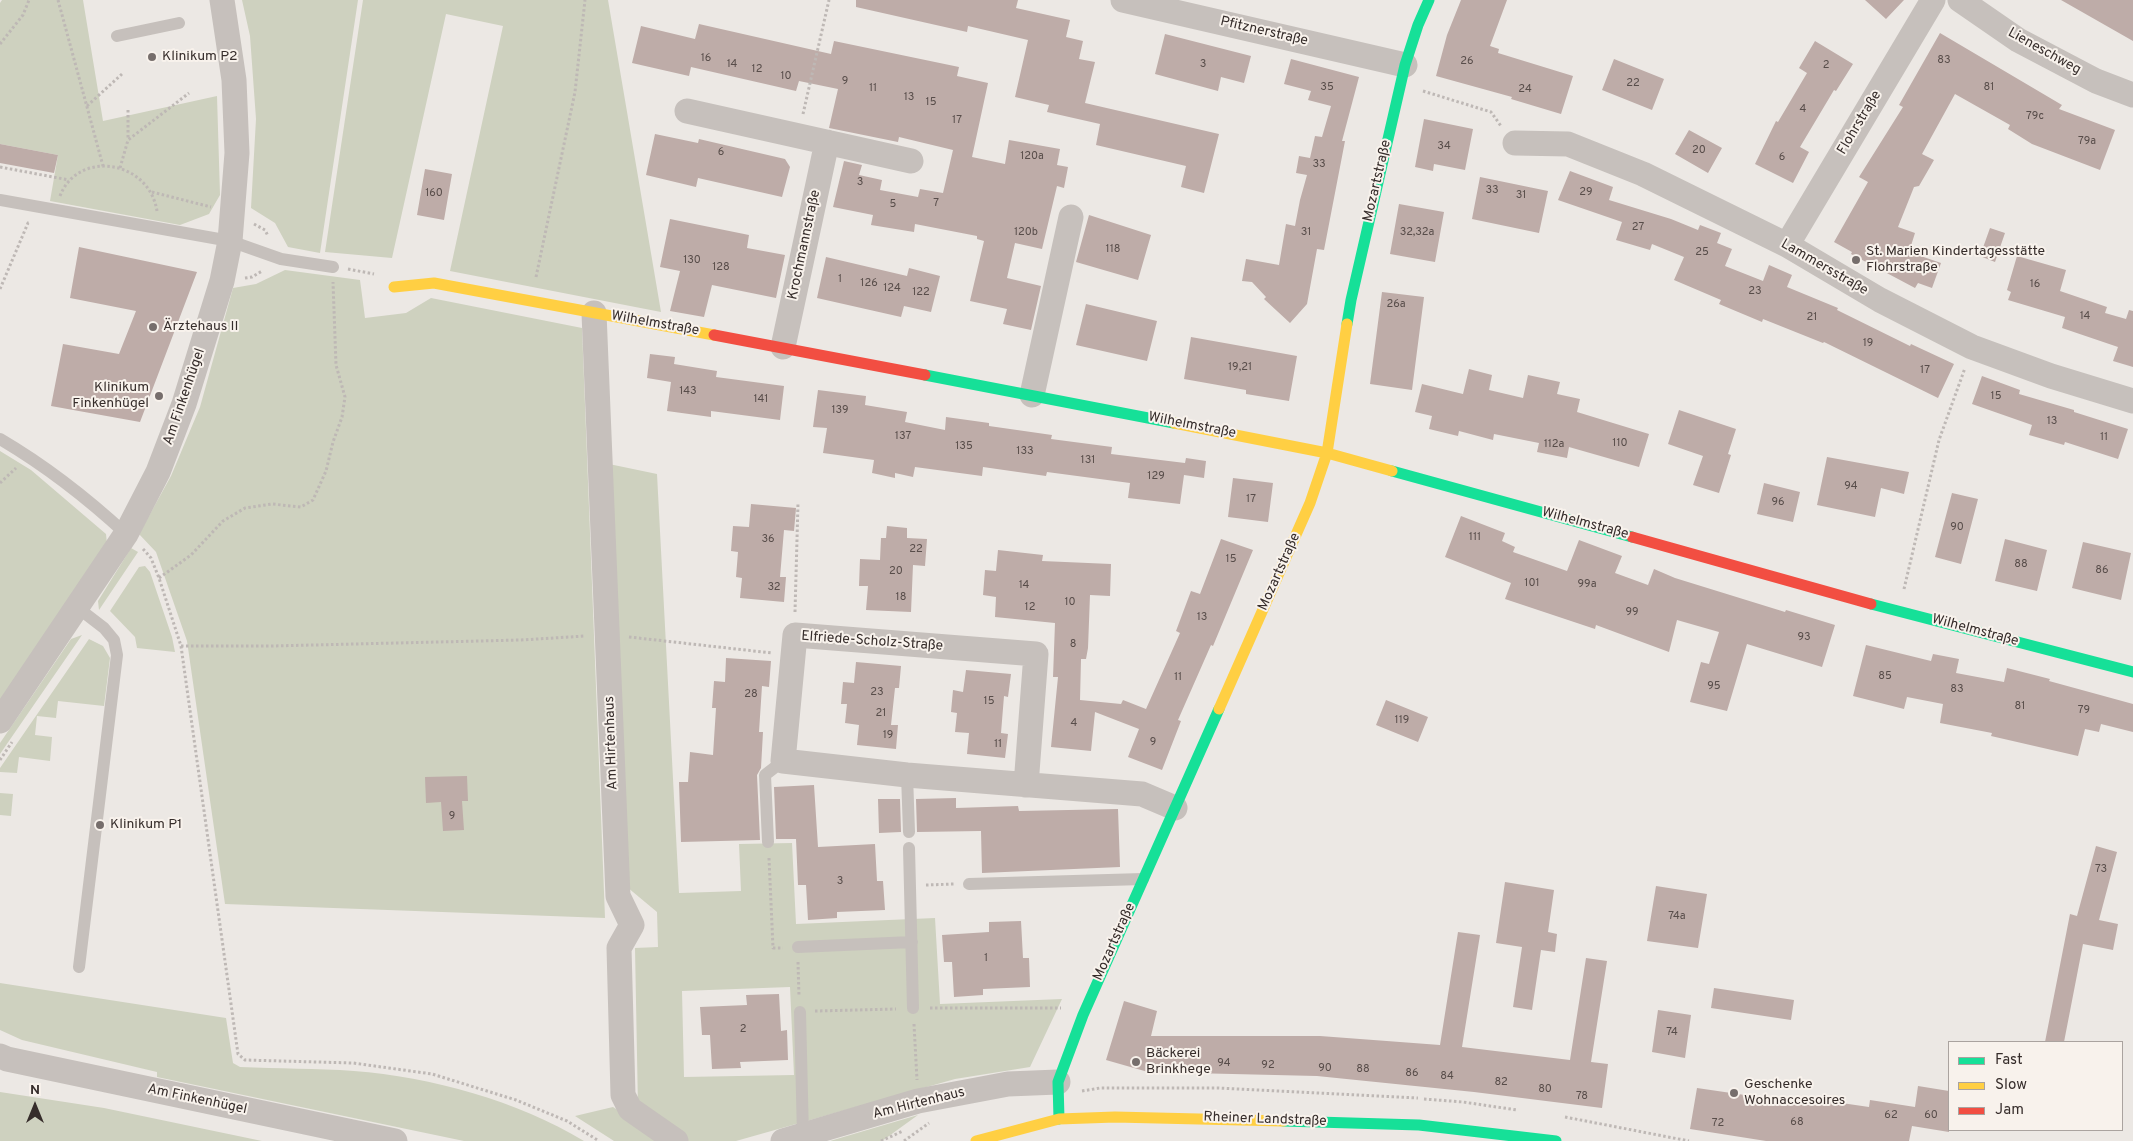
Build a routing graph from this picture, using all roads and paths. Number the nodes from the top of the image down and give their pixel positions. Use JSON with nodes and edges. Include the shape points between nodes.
{"nodes":[{"id":1,"x":29,"y":0,"type":"edge"},
{"id":2,"x":58,"y":0,"type":"edge"},
{"id":3,"x":222,"y":0,"type":"edge"},
{"id":4,"x":585,"y":0,"type":"edge"},
{"id":5,"x":829,"y":0,"type":"edge"},
{"id":6,"x":1123,"y":0,"type":"edge"},
{"id":7,"x":1429,"y":0,"type":"edge"},
{"id":8,"x":1934,"y":0,"type":"edge"},
{"id":9,"x":1960,"y":0,"type":"edge"},
{"id":10,"x":1184,"y":6,"type":"edge"},
{"id":11,"x":179,"y":23,"type":"dead end"},
{"id":12,"x":117,"y":36,"type":"dead end"},
{"id":13,"x":0,"y":44,"type":"edge"},
{"id":14,"x":122,"y":74,"type":"dead end"},
{"id":15,"x":1403,"y":75,"type":"junction"},
{"id":16,"x":189,"y":94,"type":"dead end"},
{"id":17,"x":2133,"y":95,"type":"edge"},
{"id":18,"x":87,"y":106,"type":"junction"},
{"id":19,"x":128,"y":110,"type":"dead end"},
{"id":20,"x":687,"y":111,"type":"dead end"},
{"id":21,"x":798,"y":136,"type":"junction"},
{"id":22,"x":128,"y":140,"type":"junction"},
{"id":23,"x":827,"y":142,"type":"junction"},
{"id":24,"x":1515,"y":143,"type":"joint"},
{"id":25,"x":911,"y":161,"type":"dead end"},
{"id":26,"x":103,"y":166,"type":"junction"},
{"id":27,"x":0,"y":167,"type":"edge"},
{"id":28,"x":120,"y":168,"type":"junction"},
{"id":29,"x":69,"y":180,"type":"junction"},
{"id":30,"x":152,"y":192,"type":"junction"},
{"id":31,"x":0,"y":200,"type":"edge"},
{"id":32,"x":156,"y":203,"type":"dead end"},
{"id":33,"x":55,"y":209,"type":"junction"},
{"id":34,"x":233,"y":213,"type":"junction"},
{"id":35,"x":1071,"y":218,"type":"dead end"},
{"id":36,"x":230,"y":241,"type":"junction"},
{"id":37,"x":1787,"y":245,"type":"junction"},
{"id":38,"x":281,"y":259,"type":"junction"},
{"id":39,"x":333,"y":267,"type":"junction"},
{"id":40,"x":222,"y":281,"type":"junction"},
{"id":41,"x":394,"y":287,"type":"joint"},
{"id":42,"x":0,"y":289,"type":"edge"},
{"id":43,"x":531,"y":300,"type":"junction"},
{"id":44,"x":594,"y":313,"type":"junction"},
{"id":45,"x":783,"y":347,"type":"junction"},
{"id":46,"x":1972,"y":347,"type":"junction"},
{"id":47,"x":1032,"y":395,"type":"junction"},
{"id":48,"x":2133,"y":401,"type":"edge"},
{"id":49,"x":0,"y":439,"type":"edge"},
{"id":50,"x":1327,"y":453,"type":"junction"},
{"id":51,"x":798,"y":503,"type":"dead end"},
{"id":52,"x":126,"y":534,"type":"junction"},
{"id":53,"x":159,"y":578,"type":"junction"},
{"id":54,"x":78,"y":608,"type":"junction"},
{"id":55,"x":1898,"y":611,"type":"junction"},
{"id":56,"x":607,"y":635,"type":"junction"},
{"id":57,"x":794,"y":645,"type":"junction"},
{"id":58,"x":181,"y":646,"type":"junction"},
{"id":59,"x":2133,"y":672,"type":"edge"},
{"id":60,"x":0,"y":721,"type":"edge"},
{"id":61,"x":783,"y":761,"type":"junction"},
{"id":62,"x":907,"y":775,"type":"junction"},
{"id":63,"x":1026,"y":785,"type":"junction"},
{"id":64,"x":1175,"y":808,"type":"junction"},
{"id":65,"x":909,"y":832,"type":"dead end"},
{"id":66,"x":768,"y":842,"type":"joint"},
{"id":67,"x":909,"y":848,"type":"dead end"},
{"id":68,"x":1143,"y":879,"type":"junction"},
{"id":69,"x":969,"y":884,"type":"joint"},
{"id":70,"x":910,"y":886,"type":"junction"},
{"id":71,"x":632,"y":925,"type":"junction"},
{"id":72,"x":912,"y":942,"type":"junction"},
{"id":73,"x":606,"y":943,"type":"dead end"},
{"id":74,"x":798,"y":947,"type":"junction"},
{"id":75,"x":79,"y":967,"type":"dead end"},
{"id":76,"x":913,"y":1008,"type":"junction"},
{"id":77,"x":800,"y":1012,"type":"junction"},
{"id":78,"x":1083,"y":1015,"type":"junction"},
{"id":79,"x":0,"y":1056,"type":"edge"},
{"id":80,"x":1058,"y":1082,"type":"junction"},
{"id":81,"x":918,"y":1101,"type":"junction"},
{"id":82,"x":1059,"y":1119,"type":"junction"},
{"id":83,"x":930,"y":1123,"type":"dead end"},
{"id":84,"x":793,"y":1138,"type":"edge"},
{"id":85,"x":396,"y":1141,"type":"edge"},
{"id":86,"x":599,"y":1141,"type":"edge"},
{"id":87,"x":676,"y":1141,"type":"edge"},
{"id":88,"x":904,"y":1141,"type":"edge"},
{"id":89,"x":976,"y":1141,"type":"edge"},
{"id":90,"x":1556,"y":1141,"type":"edge"}],
"edges":[{"from":1,"to":13,"type":"path","via":[[24,15]]},
{"from":2,"to":18,"type":"path"},
{"from":3,"to":34,"type":"street","name":"Am Finkenhügel","via":[[234,80],[237,153]]},
{"from":4,"to":43,"type":"path","via":[[576,92]]},
{"from":5,"to":21,"type":"path"},
{"from":6,"to":10,"type":"street","name":"Pfitznerstraße"},
{"from":7,"to":15,"type":"street","name":"Mozartstraße"},
{"from":8,"to":37,"type":"street","name":"Flohrstraße"},
{"from":9,"to":17,"type":"street","name":"Lieneschweg","via":[[2018,40],[2096,81]]},
{"from":10,"to":15,"type":"street","name":"Pfitznerstraße"},
{"from":11,"to":12,"type":"lane"},
{"from":14,"to":18,"type":"path"},
{"from":15,"to":24,"type":"path","via":[[1491,112]]},
{"from":15,"to":50,"type":"street","name":"Mozartstraße","via":[[1351,300]]},
{"from":16,"to":22,"type":"path"},
{"from":18,"to":26,"type":"path"},
{"from":19,"to":22,"type":"path"},
{"from":20,"to":21,"type":"street"},
{"from":21,"to":23,"type":"street"},
{"from":22,"to":28,"type":"path"},
{"from":23,"to":25,"type":"street"},
{"from":23,"to":45,"type":"street","name":"Krochmannstraße"},
{"from":24,"to":37,"type":"street","name":"Lammersstraße","via":[[1568,144],[1643,174]]},
{"from":26,"to":28,"type":"path"},
{"from":26,"to":29,"type":"path","via":[[87,169]]},
{"from":27,"to":29,"type":"path"},
{"from":28,"to":30,"type":"path","via":[[143,181]]},
{"from":29,"to":33,"type":"path"},
{"from":30,"to":32,"type":"path"},
{"from":30,"to":34,"type":"path"},
{"from":31,"to":33,"type":"lane"},
{"from":33,"to":36,"type":"lane"},
{"from":33,"to":42,"type":"path","via":[[28,223]]},
{"from":34,"to":36,"type":"street","name":"Am Finkenhügel"},
{"from":35,"to":47,"type":"street"},
{"from":36,"to":38,"type":"lane"},
{"from":36,"to":40,"type":"street","name":"Am Finkenhügel"},
{"from":37,"to":46,"type":"street","name":"Lammersstraße","via":[[1880,300]]},
{"from":38,"to":39,"type":"lane"},
{"from":38,"to":40,"type":"path","via":[[252,277]]},
{"from":39,"to":41,"type":"path","via":[[373,274]]},
{"from":39,"to":53,"type":"path","via":[[336,365],[346,397],[326,471],[313,500],[301,507],[272,504],[245,508],[223,521],[191,555]]},
{"from":40,"to":52,"type":"street","name":"Am Finkenhügel","via":[[178,421],[158,472]]},
{"from":41,"to":43,"type":"street","name":"Wilhelmstraße","via":[[434,283]]},
{"from":43,"to":44,"type":"street","name":"Wilhelmstraße"},
{"from":44,"to":45,"type":"street","name":"Wilhelmstraße"},
{"from":44,"to":56,"type":"street","name":"Am Hirtenhaus"},
{"from":45,"to":47,"type":"street","name":"Wilhelmstraße"},
{"from":46,"to":48,"type":"street","name":"Lammersstraße"},
{"from":46,"to":55,"type":"path","via":[[1939,440]]},
{"from":47,"to":50,"type":"street","name":"Wilhelmstraße"},
{"from":49,"to":52,"type":"lane","via":[[63,480]]},
{"from":50,"to":55,"type":"street","name":"Wilhelmstraße"},
{"from":50,"to":64,"type":"street","name":"Mozartstraße","via":[[1310,503]]},
{"from":51,"to":57,"type":"path"},
{"from":52,"to":53,"type":"path","via":[[151,558]]},
{"from":52,"to":54,"type":"street","name":"Am Finkenhügel"},
{"from":53,"to":58,"type":"path"},
{"from":54,"to":60,"type":"street","name":"Am Finkenhügel"},
{"from":54,"to":75,"type":"lane","via":[[114,640],[117,655]]},
{"from":55,"to":59,"type":"street","name":"Wilhelmstraße"},
{"from":56,"to":57,"type":"path"},
{"from":56,"to":58,"type":"path","via":[[522,640]]},
{"from":56,"to":71,"type":"street","name":"Am Hirtenhaus","via":[[618,896]]},
{"from":57,"to":61,"type":"street","name":"Elfriede-Scholz-Straße"},
{"from":57,"to":63,"type":"street","name":"Elfriede-Scholz-Straße","via":[[1036,654]]},
{"from":58,"to":86,"type":"path","via":[[238,1054],[245,1060],[353,1063],[432,1074],[516,1100],[567,1121]]},
{"from":61,"to":62,"type":"street"},
{"from":61,"to":66,"type":"lane","via":[[765,775]]},
{"from":62,"to":63,"type":"street"},
{"from":62,"to":65,"type":"lane"},
{"from":63,"to":64,"type":"street","via":[[1142,794]]},
{"from":64,"to":68,"type":"street","name":"Mozartstraße"},
{"from":66,"to":74,"type":"path","via":[[773,948]]},
{"from":67,"to":70,"type":"lane"},
{"from":68,"to":69,"type":"lane"},
{"from":68,"to":78,"type":"street","name":"Mozartstraße"},
{"from":69,"to":70,"type":"path"},
{"from":70,"to":72,"type":"lane"},
{"from":71,"to":73,"type":"lane"},
{"from":71,"to":87,"type":"street","via":[[619,948],[623,1095],[630,1109]]},
{"from":72,"to":74,"type":"lane"},
{"from":72,"to":76,"type":"lane"},
{"from":74,"to":77,"type":"path"},
{"from":76,"to":77,"type":"path"},
{"from":76,"to":78,"type":"path","via":[[1065,1008]]},
{"from":76,"to":81,"type":"path"},
{"from":77,"to":84,"type":"lane"},
{"from":78,"to":80,"type":"street","name":"Mozartstraße"},
{"from":79,"to":85,"type":"street","name":"Am Finkenhügel"},
{"from":80,"to":81,"type":"street","name":"Am Hirtenhaus","via":[[1008,1084]]},
{"from":80,"to":82,"type":"street","name":"Mozartstraße"},
{"from":81,"to":84,"type":"street","name":"Am Hirtenhaus"},
{"from":82,"to":89,"type":"street","name":"Rheiner Landstraße"},
{"from":82,"to":90,"type":"street","name":"Rheiner Landstraße","via":[[1157,1117],[1419,1125]]},
{"from":83,"to":88,"type":"path"}]}
